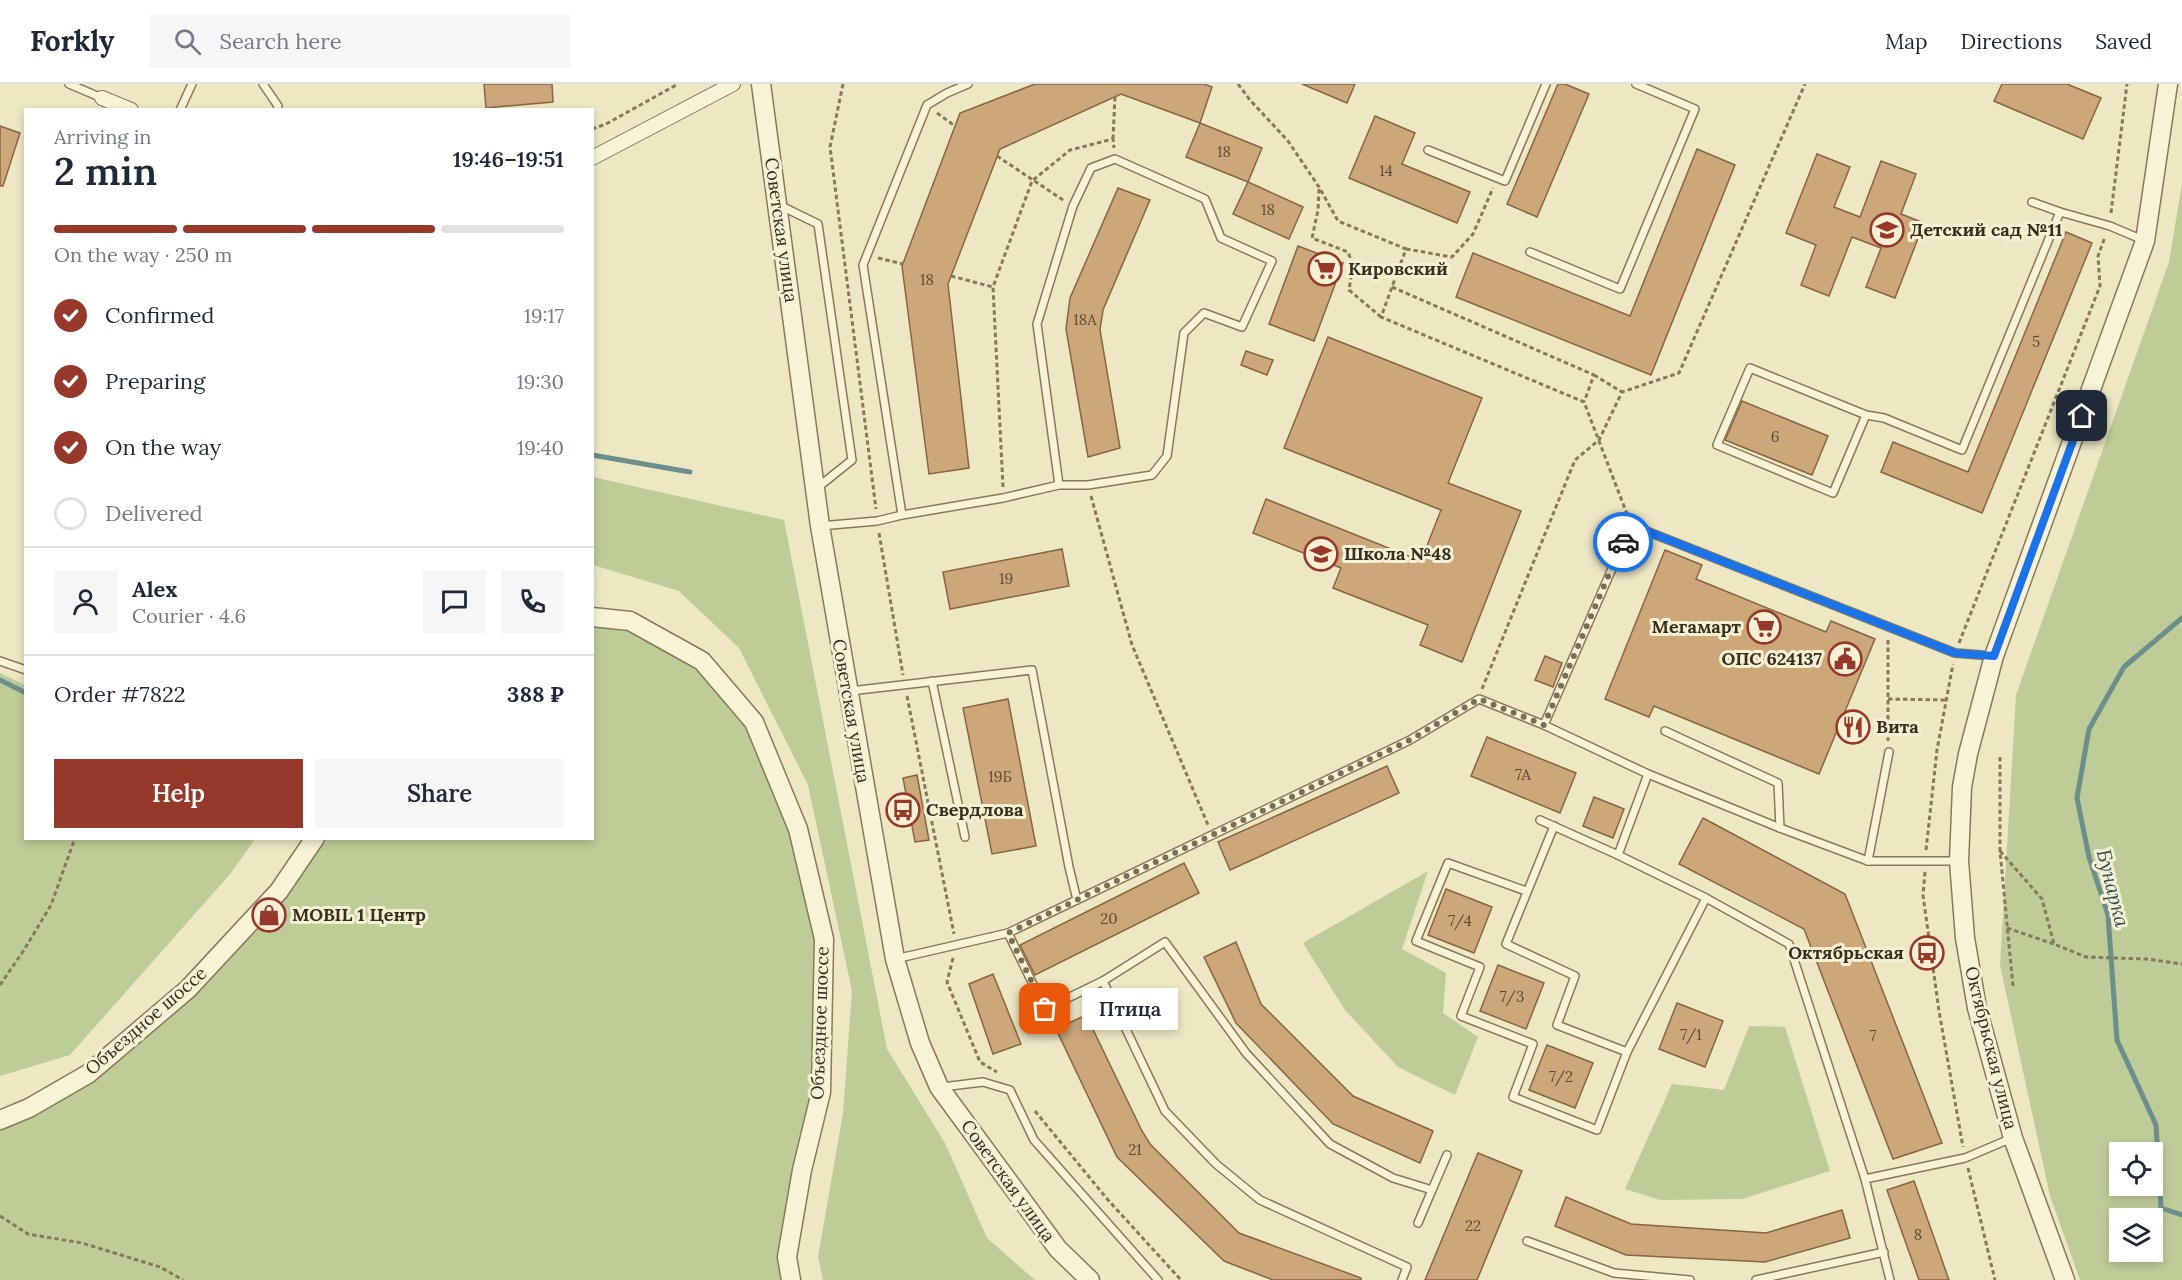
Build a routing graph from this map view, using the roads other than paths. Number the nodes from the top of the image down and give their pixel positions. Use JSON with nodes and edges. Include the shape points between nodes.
{"nodes":[{"id":1,"x":69,"y":84,"type":"edge"},
{"id":2,"x":192,"y":84,"type":"edge"},
{"id":3,"x":262,"y":84,"type":"edge"},
{"id":4,"x":733,"y":84,"type":"edge"},
{"id":5,"x":761,"y":84,"type":"edge"},
{"id":6,"x":968,"y":84,"type":"edge"},
{"id":7,"x":1546,"y":84,"type":"edge"},
{"id":8,"x":1636,"y":84,"type":"edge"},
{"id":9,"x":2168,"y":84,"type":"edge"},
{"id":10,"x":102,"y":98,"type":"joint"},
{"id":11,"x":126,"y":108,"type":"edge"},
{"id":12,"x":181,"y":108,"type":"edge"},
{"id":13,"x":278,"y":108,"type":"edge"},
{"id":14,"x":1428,"y":150,"type":"dead end"},
{"id":15,"x":594,"y":157,"type":"edge"},
{"id":16,"x":2032,"y":202,"type":"dead end"},
{"id":17,"x":777,"y":204,"type":"junction"},
{"id":18,"x":2060,"y":212,"type":"junction"},
{"id":19,"x":2145,"y":241,"type":"junction"},
{"id":20,"x":1530,"y":252,"type":"dead end"},
{"id":21,"x":1866,"y":416,"type":"junction"},
{"id":22,"x":1059,"y":485,"type":"junction"},
{"id":23,"x":815,"y":490,"type":"junction"},
{"id":24,"x":902,"y":515,"type":"junction"},
{"id":25,"x":820,"y":526,"type":"junction"},
{"id":26,"x":594,"y":617,"type":"edge"},
{"id":27,"x":1994,"y":656,"type":"junction"},
{"id":28,"x":0,"y":661,"type":"edge"},
{"id":29,"x":24,"y":669,"type":"edge"},
{"id":30,"x":932,"y":681,"type":"junction"},
{"id":31,"x":847,"y":692,"type":"junction"},
{"id":32,"x":1544,"y":725,"type":"junction"},
{"id":33,"x":1665,"y":731,"type":"dead end"},
{"id":34,"x":1889,"y":752,"type":"road end"},
{"id":35,"x":1648,"y":774,"type":"junction"},
{"id":36,"x":1540,"y":820,"type":"dead end"},
{"id":37,"x":1554,"y":826,"type":"junction"},
{"id":38,"x":1780,"y":828,"type":"junction"},
{"id":39,"x":965,"y":837,"type":"dead end"},
{"id":40,"x":314,"y":840,"type":"edge"},
{"id":41,"x":1618,"y":855,"type":"junction"},
{"id":42,"x":1868,"y":861,"type":"junction"},
{"id":43,"x":1959,"y":861,"type":"junction"},
{"id":44,"x":1526,"y":891,"type":"junction"},
{"id":45,"x":1706,"y":898,"type":"junction"},
{"id":46,"x":1077,"y":900,"type":"junction"},
{"id":47,"x":1008,"y":933,"type":"junction"},
{"id":48,"x":896,"y":959,"type":"junction"},
{"id":49,"x":1103,"y":981,"type":"junction"},
{"id":50,"x":1628,"y":1053,"type":"junction"},
{"id":51,"x":939,"y":1088,"type":"junction"},
{"id":52,"x":0,"y":1120,"type":"edge"},
{"id":53,"x":2013,"y":1138,"type":"junction"},
{"id":54,"x":1447,"y":1155,"type":"dead end"},
{"id":55,"x":1865,"y":1179,"type":"junction"},
{"id":56,"x":1432,"y":1190,"type":"junction"},
{"id":57,"x":1418,"y":1223,"type":"dead end"},
{"id":58,"x":1527,"y":1241,"type":"dead end"},
{"id":59,"x":1884,"y":1252,"type":"junction"},
{"id":60,"x":791,"y":1280,"type":"edge"},
{"id":61,"x":1090,"y":1280,"type":"edge"},
{"id":62,"x":1158,"y":1280,"type":"edge"},
{"id":63,"x":1402,"y":1280,"type":"edge"},
{"id":64,"x":1690,"y":1280,"type":"edge"},
{"id":65,"x":1756,"y":1280,"type":"edge"},
{"id":66,"x":1890,"y":1280,"type":"edge"},
{"id":67,"x":2065,"y":1280,"type":"edge"}],
"edges":[{"from":1,"to":10,"type":"lane"},
{"from":2,"to":12,"type":"lane"},
{"from":3,"to":13,"type":"lane"},
{"from":4,"to":15,"type":"street"},
{"from":5,"to":17,"type":"street","name":"Советская улица"},
{"from":6,"to":24,"type":"lane","via":[[927,105],[863,265]]},
{"from":7,"to":14,"type":"lane","via":[[1505,181]]},
{"from":8,"to":20,"type":"lane","via":[[1695,109],[1620,289]]},
{"from":9,"to":19,"type":"street","name":"Октябрьская улица"},
{"from":10,"to":11,"type":"street"},
{"from":16,"to":18,"type":"lane"},
{"from":17,"to":23,"type":"street","name":"Советская улица"},
{"from":17,"to":23,"type":"lane","via":[[818,224],[852,460]]},
{"from":18,"to":19,"type":"lane"},
{"from":18,"to":21,"type":"lane","via":[[1962,450],[1884,418]]},
{"from":19,"to":27,"type":"street","name":"Октябрьская улица"},
{"from":21,"to":21,"type":"lane","via":[[1750,368],[1717,445],[1833,494]]},
{"from":22,"to":22,"type":"lane","via":[[1037,324],[1073,206],[1091,168],[1115,159],[1205,199],[1221,238],[1272,261],[1242,327],[1204,313],[1184,333],[1167,456],[1152,475],[1089,485]]},
{"from":22,"to":24,"type":"lane"},
{"from":23,"to":25,"type":"street","name":"Советская улица"},
{"from":24,"to":25,"type":"lane"},
{"from":25,"to":31,"type":"street","name":"Советская улица"},
{"from":26,"to":60,"type":"street","name":"Объездное шоссе","via":[[630,621],[702,662],[754,722],[798,829],[824,939],[821,1092],[787,1257]]},
{"from":27,"to":32,"type":"lane","via":[[1955,653],[1631,525]]},
{"from":27,"to":43,"type":"street","name":"Октябрьская улица","via":[[1962,787]]},
{"from":28,"to":29,"type":"lane"},
{"from":30,"to":31,"type":"lane"},
{"from":30,"to":39,"type":"lane"},
{"from":30,"to":46,"type":"lane","via":[[1032,670]]},
{"from":31,"to":48,"type":"street","name":"Советская улица"},
{"from":32,"to":35,"type":"lane"},
{"from":32,"to":46,"type":"lane","via":[[1479,699],[1410,740]]},
{"from":33,"to":38,"type":"lane","via":[[1778,783]]},
{"from":34,"to":42,"type":"lane"},
{"from":35,"to":38,"type":"lane"},
{"from":35,"to":41,"type":"lane"},
{"from":36,"to":37,"type":"lane"},
{"from":37,"to":41,"type":"lane"},
{"from":37,"to":44,"type":"lane"},
{"from":38,"to":42,"type":"lane"},
{"from":40,"to":52,"type":"street","name":"Объездное шоссе","via":[[279,891],[188,989],[88,1074]]},
{"from":41,"to":45,"type":"lane"},
{"from":42,"to":43,"type":"lane"},
{"from":43,"to":53,"type":"street","name":"Октябрьская улица","via":[[1965,938],[1977,1008]]},
{"from":44,"to":50,"type":"lane","via":[[1506,944],[1575,976],[1557,1024]]},
{"from":44,"to":50,"type":"lane","via":[[1448,863],[1416,940],[1480,967],[1461,1016],[1533,1044],[1513,1097],[1597,1130]]},
{"from":45,"to":50,"type":"lane"},
{"from":45,"to":55,"type":"lane","via":[[1790,944]]},
{"from":46,"to":47,"type":"lane"},
{"from":47,"to":48,"type":"lane"},
{"from":47,"to":49,"type":"lane","via":[[1045,1009]]},
{"from":48,"to":51,"type":"street","name":"Советская улица","via":[[920,1043]]},
{"from":49,"to":56,"type":"lane","via":[[1165,942],[1246,1053],[1330,1144],[1393,1178]]},
{"from":49,"to":63,"type":"lane","via":[[1165,1111],[1216,1164],[1260,1200],[1407,1267]]},
{"from":51,"to":61,"type":"street","name":"Советская улица","via":[[1059,1250]]},
{"from":51,"to":62,"type":"lane","via":[[983,1082],[1010,1090],[1034,1140]]},
{"from":53,"to":55,"type":"lane","via":[[1965,1158]]},
{"from":53,"to":67,"type":"street","name":"Октябрьская улица"},
{"from":54,"to":56,"type":"lane"},
{"from":55,"to":59,"type":"lane"},
{"from":56,"to":57,"type":"lane"},
{"from":58,"to":64,"type":"lane","via":[[1614,1274]]},
{"from":59,"to":65,"type":"lane"},
{"from":59,"to":66,"type":"lane"}]}
